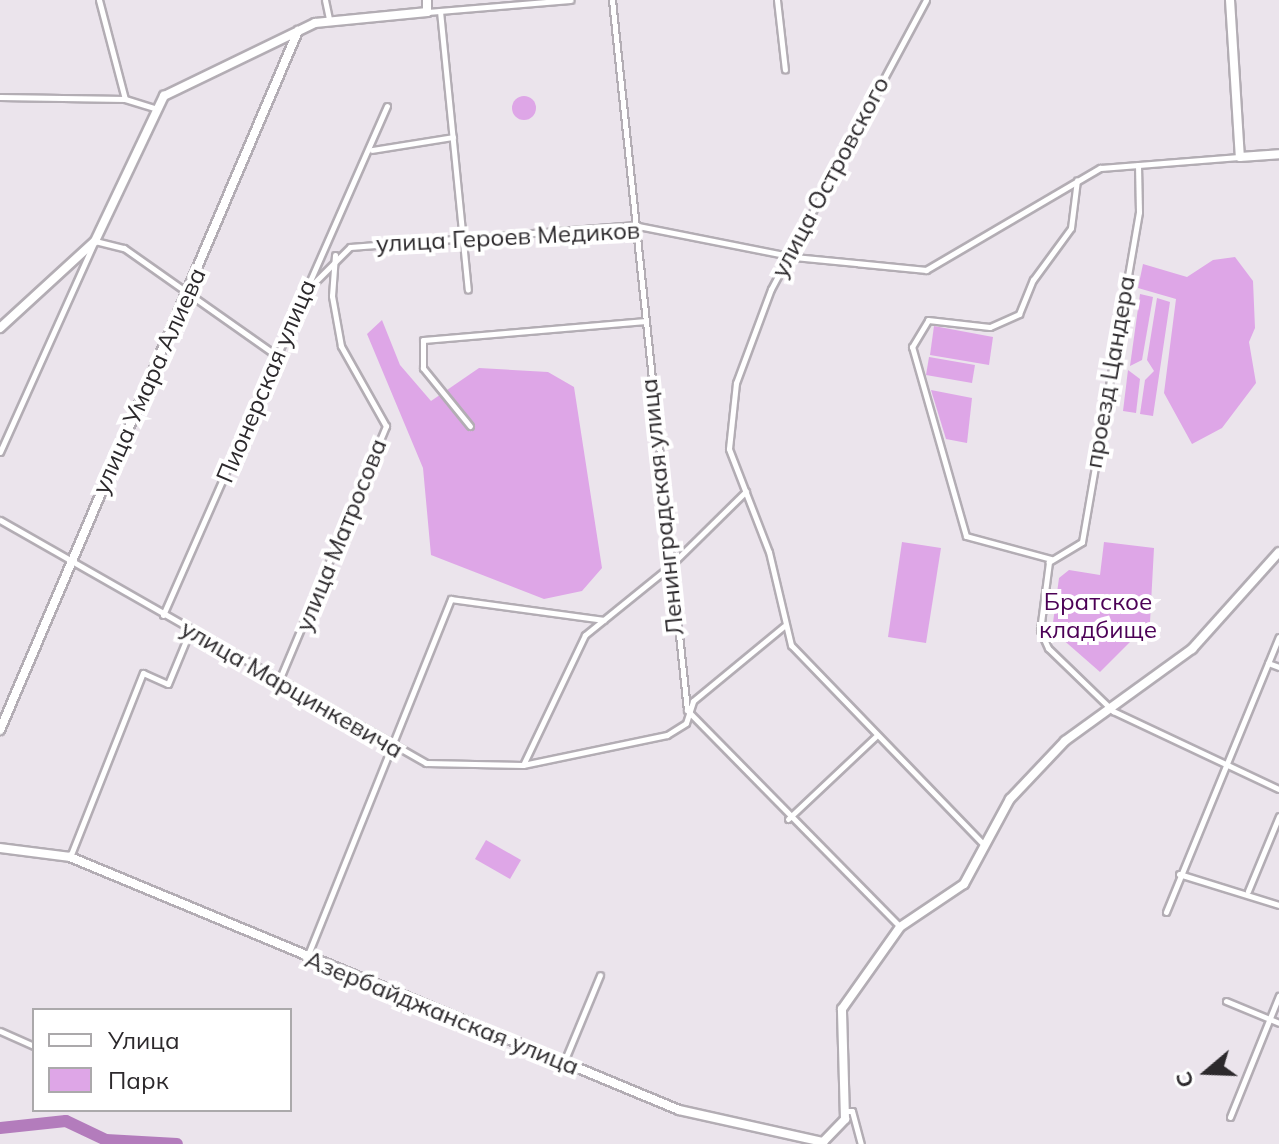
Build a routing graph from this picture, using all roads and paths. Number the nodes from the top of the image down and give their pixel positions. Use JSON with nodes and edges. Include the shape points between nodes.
{"nodes":[{"id":1,"x":99,"y":0,"type":"edge"},
{"id":2,"x":325,"y":0,"type":"edge"},
{"id":3,"x":427,"y":0,"type":"edge"},
{"id":4,"x":570,"y":0,"type":"edge"},
{"id":5,"x":612,"y":0,"type":"edge"},
{"id":6,"x":777,"y":0,"type":"edge"},
{"id":7,"x":926,"y":0,"type":"edge"},
{"id":8,"x":1230,"y":0,"type":"edge"},
{"id":9,"x":440,"y":11,"type":"junction"},
{"id":10,"x":427,"y":12,"type":"junction"},
{"id":11,"x":329,"y":19,"type":"junction"},
{"id":12,"x":298,"y":31,"type":"junction"},
{"id":13,"x":785,"y":70,"type":"dead end"},
{"id":14,"x":0,"y":97,"type":"edge"},
{"id":15,"x":125,"y":99,"type":"junction"},
{"id":16,"x":387,"y":106,"type":"dead end"},
{"id":17,"x":154,"y":108,"type":"junction"},
{"id":18,"x":453,"y":137,"type":"junction"},
{"id":19,"x":372,"y":150,"type":"junction"},
{"id":20,"x":1279,"y":154,"type":"edge"},
{"id":21,"x":1240,"y":157,"type":"junction"},
{"id":22,"x":1138,"y":165,"type":"junction"},
{"id":23,"x":1077,"y":180,"type":"junction"},
{"id":24,"x":633,"y":225,"type":"junction"},
{"id":25,"x":464,"y":238,"type":"junction"},
{"id":26,"x":95,"y":241,"type":"junction"},
{"id":27,"x":336,"y":253,"type":"junction"},
{"id":28,"x":785,"y":256,"type":"junction"},
{"id":29,"x":468,"y":290,"type":"dead end"},
{"id":30,"x":189,"y":293,"type":"junction"},
{"id":31,"x":303,"y":294,"type":"junction"},
{"id":32,"x":643,"y":321,"type":"junction"},
{"id":33,"x":0,"y":328,"type":"edge"},
{"id":34,"x":273,"y":353,"type":"junction"},
{"id":35,"x":470,"y":426,"type":"dead end"},
{"id":36,"x":0,"y":452,"type":"edge"},
{"id":37,"x":746,"y":491,"type":"junction"},
{"id":38,"x":0,"y":520,"type":"edge"},
{"id":39,"x":1279,"y":552,"type":"edge"},
{"id":40,"x":1052,"y":559,"type":"junction"},
{"id":41,"x":70,"y":560,"type":"junction"},
{"id":42,"x":669,"y":567,"type":"junction"},
{"id":43,"x":163,"y":615,"type":"junction"},
{"id":44,"x":604,"y":620,"type":"junction"},
{"id":45,"x":784,"y":626,"type":"junction"},
{"id":46,"x":190,"y":631,"type":"junction"},
{"id":47,"x":1279,"y":637,"type":"edge"},
{"id":48,"x":1268,"y":663,"type":"junction"},
{"id":49,"x":1279,"y":667,"type":"edge"},
{"id":50,"x":278,"y":683,"type":"junction"},
{"id":51,"x":687,"y":710,"type":"junction"},
{"id":52,"x":1113,"y":711,"type":"junction"},
{"id":53,"x":0,"y":730,"type":"edge"},
{"id":54,"x":875,"y":737,"type":"junction"},
{"id":55,"x":391,"y":748,"type":"junction"},
{"id":56,"x":523,"y":765,"type":"junction"},
{"id":57,"x":1227,"y":766,"type":"junction"},
{"id":58,"x":1279,"y":789,"type":"edge"},
{"id":59,"x":1279,"y":816,"type":"edge"},
{"id":60,"x":788,"y":819,"type":"junction"},
{"id":61,"x":983,"y":844,"type":"junction"},
{"id":62,"x":0,"y":848,"type":"edge"},
{"id":63,"x":70,"y":857,"type":"junction"},
{"id":64,"x":1179,"y":874,"type":"junction"},
{"id":65,"x":1248,"y":891,"type":"junction"},
{"id":66,"x":1279,"y":905,"type":"edge"},
{"id":67,"x":1166,"y":912,"type":"dead end"},
{"id":68,"x":900,"y":927,"type":"junction"},
{"id":69,"x":306,"y":958,"type":"junction"},
{"id":70,"x":600,"y":975,"type":"dead end"},
{"id":71,"x":1279,"y":996,"type":"edge"},
{"id":72,"x":1226,"y":1001,"type":"dead end"},
{"id":73,"x":1269,"y":1021,"type":"junction"},
{"id":74,"x":1279,"y":1023,"type":"edge"},
{"id":75,"x":0,"y":1031,"type":"edge"},
{"id":76,"x":32,"y":1045,"type":"edge"},
{"id":77,"x":563,"y":1063,"type":"junction"},
{"id":78,"x":846,"y":1111,"type":"junction"},
{"id":79,"x":1230,"y":1117,"type":"dead end"},
{"id":80,"x":825,"y":1143,"type":"edge"},
{"id":81,"x":861,"y":1144,"type":"edge"}],
"edges":[{"from":1,"to":15,"type":"street"},
{"from":2,"to":11,"type":"street"},
{"from":3,"to":10,"type":"main road"},
{"from":4,"to":9,"type":"street"},
{"from":5,"to":24,"type":"street","name":"Ленинградская улица"},
{"from":6,"to":13,"type":"street"},
{"from":7,"to":28,"type":"street","name":"улица Островского"},
{"from":8,"to":21,"type":"main road"},
{"from":9,"to":10,"type":"street"},
{"from":9,"to":18,"type":"street"},
{"from":10,"to":11,"type":"main road"},
{"from":11,"to":12,"type":"main road"},
{"from":12,"to":17,"type":"main road","via":[[176,88]]},
{"from":12,"to":30,"type":"main road","name":"улица Умара Алиева"},
{"from":14,"to":15,"type":"street"},
{"from":15,"to":17,"type":"street"},
{"from":16,"to":19,"type":"street","name":"Пионерская улица"},
{"from":17,"to":26,"type":"main road"},
{"from":18,"to":19,"type":"street"},
{"from":18,"to":25,"type":"street"},
{"from":19,"to":31,"type":"street","name":"Пионерская улица"},
{"from":20,"to":21,"type":"main road","name":"улица Героев Медиков"},
{"from":21,"to":22,"type":"street","name":"улица Героев Медиков"},
{"from":22,"to":23,"type":"street","name":"улица Героев Медиков","via":[[1100,168]]},
{"from":22,"to":40,"type":"street","name":"проезд Цандера","via":[[1139,212],[1082,542]]},
{"from":23,"to":28,"type":"street","name":"улица Героев Медиков","via":[[926,270]]},
{"from":23,"to":40,"type":"street","via":[[1071,228],[1033,280],[1019,314],[990,327],[928,320],[912,347],[966,536]]},
{"from":24,"to":25,"type":"street","name":"улица Героев Медиков"},
{"from":24,"to":28,"type":"street","name":"улица Героев Медиков"},
{"from":24,"to":32,"type":"street","name":"Ленинградская улица"},
{"from":25,"to":27,"type":"street","name":"улица Героев Медиков"},
{"from":25,"to":29,"type":"street"},
{"from":26,"to":30,"type":"street","via":[[124,248]]},
{"from":26,"to":33,"type":"main road"},
{"from":26,"to":36,"type":"street"},
{"from":27,"to":31,"type":"street"},
{"from":27,"to":50,"type":"street","name":"улица Матросова","via":[[332,296],[341,346],[386,426]]},
{"from":28,"to":37,"type":"street","name":"улица Островского","via":[[730,414],[729,449]]},
{"from":30,"to":34,"type":"street"},
{"from":30,"to":41,"type":"main road","name":"улица Умара Алиева"},
{"from":31,"to":34,"type":"street","name":"Пионерская улица"},
{"from":32,"to":35,"type":"street","via":[[423,340],[423,368]]},
{"from":32,"to":42,"type":"street","name":"Ленинградская улица"},
{"from":34,"to":43,"type":"street","name":"Пионерская улица","via":[[250,423]]},
{"from":37,"to":42,"type":"street"},
{"from":37,"to":45,"type":"street","name":"улица Островского","via":[[769,552]]},
{"from":38,"to":41,"type":"street","name":"улица Марцинкевича"},
{"from":39,"to":52,"type":"main road","via":[[1192,649]]},
{"from":40,"to":52,"type":"street","via":[[1042,639]]},
{"from":41,"to":43,"type":"street","name":"улица Марцинкевича"},
{"from":41,"to":53,"type":"main road","name":"улица Умара Алиева"},
{"from":42,"to":44,"type":"street"},
{"from":42,"to":51,"type":"street","name":"Ленинградская улица"},
{"from":43,"to":46,"type":"street","name":"улица Марцинкевича"},
{"from":44,"to":55,"type":"street","via":[[451,599]]},
{"from":44,"to":56,"type":"street","via":[[572,656]]},
{"from":45,"to":51,"type":"street","name":"улица Марцинкевича"},
{"from":45,"to":54,"type":"street","name":"улица Островского","via":[[791,645]]},
{"from":46,"to":50,"type":"street","name":"улица Марцинкевича"},
{"from":46,"to":63,"type":"street","via":[[168,684],[143,673]]},
{"from":47,"to":48,"type":"street"},
{"from":48,"to":49,"type":"street"},
{"from":48,"to":57,"type":"street"},
{"from":50,"to":55,"type":"street","name":"улица Марцинкевича"},
{"from":51,"to":56,"type":"street","name":"улица Марцинкевича","via":[[681,727],[646,743]]},
{"from":51,"to":60,"type":"street"},
{"from":52,"to":57,"type":"street"},
{"from":52,"to":61,"type":"main road","via":[[1038,768]]},
{"from":54,"to":60,"type":"street"},
{"from":54,"to":61,"type":"street","name":"улица Островского"},
{"from":55,"to":56,"type":"street","name":"улица Марцинкевича","via":[[426,763]]},
{"from":55,"to":69,"type":"street"},
{"from":57,"to":58,"type":"street"},
{"from":57,"to":64,"type":"street"},
{"from":59,"to":65,"type":"street"},
{"from":60,"to":68,"type":"street"},
{"from":61,"to":68,"type":"main road","via":[[964,884]]},
{"from":62,"to":63,"type":"main road","name":"Азербайджанская улица"},
{"from":63,"to":69,"type":"main road","name":"Азербайджанская улица"},
{"from":64,"to":65,"type":"street","via":[[1229,892]]},
{"from":64,"to":67,"type":"street"},
{"from":65,"to":66,"type":"street"},
{"from":68,"to":78,"type":"main road","via":[[840,1013]]},
{"from":69,"to":77,"type":"main road","name":"Азербайджанская улица"},
{"from":70,"to":77,"type":"street"},
{"from":71,"to":73,"type":"street"},
{"from":72,"to":73,"type":"street"},
{"from":73,"to":74,"type":"street"},
{"from":73,"to":79,"type":"street"},
{"from":75,"to":76,"type":"street"},
{"from":77,"to":80,"type":"main road","name":"Азербайджанская улица","via":[[699,1116]]},
{"from":78,"to":80,"type":"main road","via":[[842,1128]]},
{"from":78,"to":81,"type":"street","via":[[852,1111]]}]}
